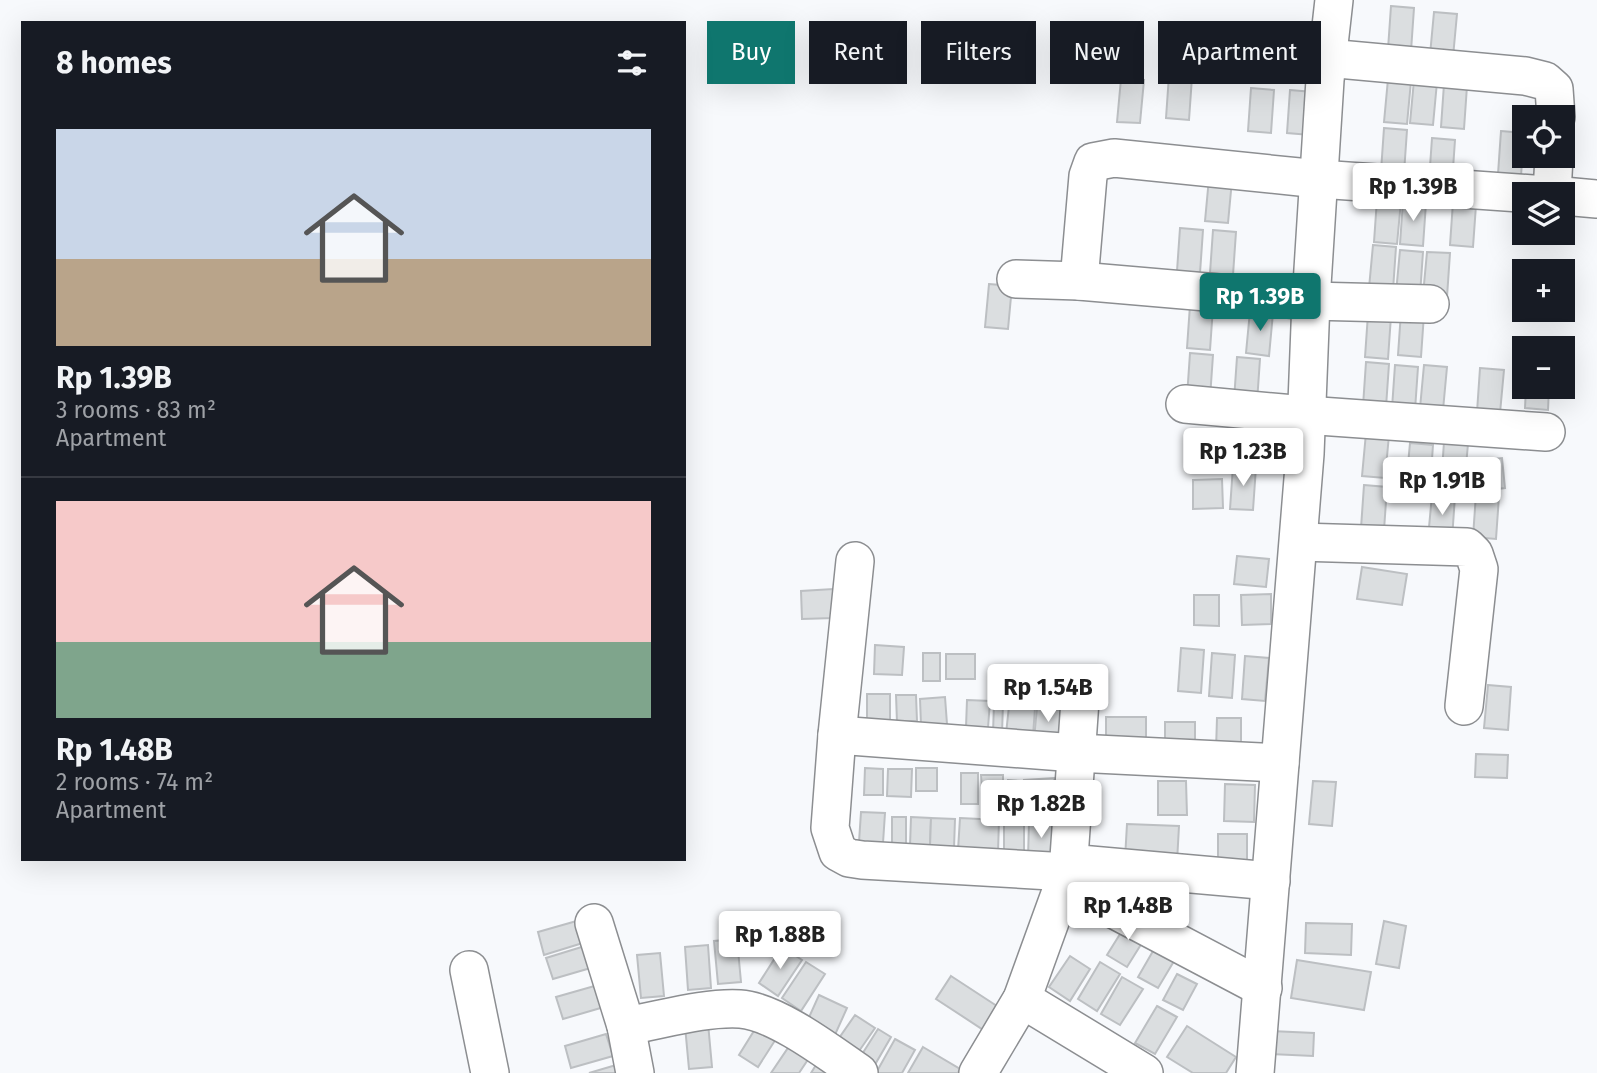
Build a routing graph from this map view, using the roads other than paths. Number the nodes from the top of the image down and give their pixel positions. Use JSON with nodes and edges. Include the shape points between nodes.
{"nodes":[{"id":1,"x":1334,"y":0,"type":"edge"},
{"id":2,"x":1327,"y":58,"type":"junction"},
{"id":3,"x":1555,"y":105,"type":"edge"},
{"id":4,"x":1319,"y":179,"type":"junction"},
{"id":5,"x":1512,"y":193,"type":"edge"},
{"id":6,"x":1575,"y":197,"type":"edge"},
{"id":7,"x":1597,"y":199,"type":"edge"},
{"id":8,"x":1016,"y":279,"type":"dead end"},
{"id":9,"x":1079,"y":281,"type":"junction"},
{"id":10,"x":1311,"y":302,"type":"junction"},
{"id":11,"x":1430,"y":303,"type":"dead end"},
{"id":12,"x":1185,"y":404,"type":"dead end"},
{"id":13,"x":1305,"y":415,"type":"junction"},
{"id":14,"x":1546,"y":432,"type":"dead end"},
{"id":15,"x":1299,"y":542,"type":"junction"},
{"id":16,"x":855,"y":561,"type":"dead end"},
{"id":17,"x":1081,"y":686,"type":"dead end"},
{"id":18,"x":1464,"y":706,"type":"dead end"},
{"id":19,"x":837,"y":735,"type":"junction"},
{"id":20,"x":1076,"y":753,"type":"junction"},
{"id":21,"x":1280,"y":763,"type":"junction"},
{"id":22,"x":1067,"y":872,"type":"junction"},
{"id":23,"x":1271,"y":881,"type":"junction"},
{"id":24,"x":594,"y":923,"type":"dead end"},
{"id":25,"x":468,"y":970,"type":"dead end"},
{"id":26,"x":1263,"y":988,"type":"junction"},
{"id":27,"x":1022,"y":999,"type":"junction"},
{"id":28,"x":626,"y":1027,"type":"junction"},
{"id":29,"x":1128,"y":1069,"type":"edge"},
{"id":30,"x":490,"y":1073,"type":"edge"},
{"id":31,"x":635,"y":1073,"type":"edge"},
{"id":32,"x":859,"y":1073,"type":"edge"},
{"id":33,"x":978,"y":1073,"type":"edge"},
{"id":34,"x":1255,"y":1073,"type":"edge"}],
"edges":[{"from":1,"to":2,"type":"street"},
{"from":2,"to":3,"type":"street","via":[[1525,76],[1545,81],[1554,89]]},
{"from":2,"to":4,"type":"street"},
{"from":4,"to":5,"type":"street"},
{"from":4,"to":9,"type":"street","via":[[1114,158],[1093,162]]},
{"from":4,"to":10,"type":"street"},
{"from":6,"to":7,"type":"street"},
{"from":8,"to":9,"type":"street"},
{"from":9,"to":10,"type":"street"},
{"from":10,"to":11,"type":"street"},
{"from":10,"to":13,"type":"street"},
{"from":12,"to":13,"type":"street"},
{"from":13,"to":14,"type":"street"},
{"from":13,"to":15,"type":"street"},
{"from":15,"to":18,"type":"street","via":[[1467,547],[1479,569]]},
{"from":15,"to":21,"type":"street"},
{"from":16,"to":19,"type":"street"},
{"from":17,"to":20,"type":"street"},
{"from":19,"to":20,"type":"street"},
{"from":19,"to":22,"type":"street","via":[[830,828],[838,852],[862,860]]},
{"from":20,"to":21,"type":"street"},
{"from":20,"to":22,"type":"street"},
{"from":21,"to":23,"type":"street"},
{"from":22,"to":23,"type":"street"},
{"from":22,"to":26,"type":"street"},
{"from":22,"to":27,"type":"street"},
{"from":23,"to":26,"type":"street"},
{"from":24,"to":28,"type":"street"},
{"from":25,"to":30,"type":"street"},
{"from":26,"to":34,"type":"street"},
{"from":27,"to":29,"type":"street"},
{"from":27,"to":33,"type":"street"},
{"from":28,"to":31,"type":"street"},
{"from":28,"to":32,"type":"street","via":[[740,1009],[780,1023]]}]}
